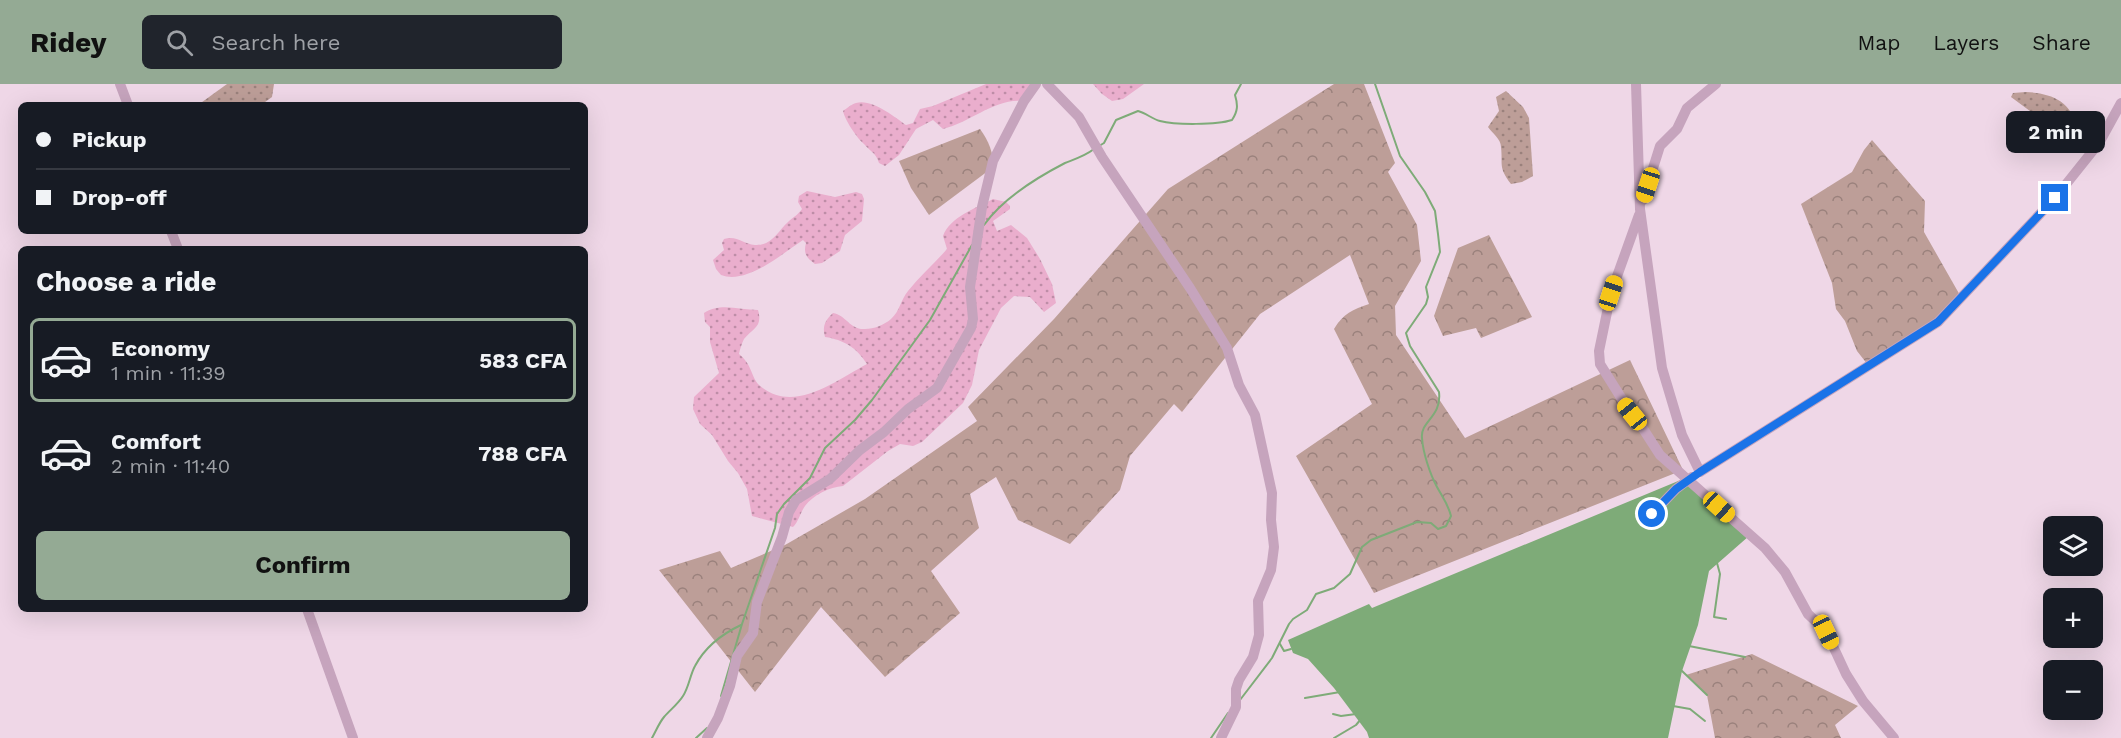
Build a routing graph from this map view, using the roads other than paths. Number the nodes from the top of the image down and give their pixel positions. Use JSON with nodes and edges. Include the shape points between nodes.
{"nodes":[{"id":1,"x":120,"y":84,"type":"edge"},
{"id":2,"x":1036,"y":84,"type":"edge"},
{"id":3,"x":1047,"y":84,"type":"edge"},
{"id":4,"x":1636,"y":84,"type":"edge"},
{"id":5,"x":1716,"y":84,"type":"edge"},
{"id":6,"x":127,"y":102,"type":"edge"},
{"id":7,"x":2121,"y":104,"type":"edge"},
{"id":8,"x":1640,"y":209,"type":"junction"},
{"id":9,"x":1700,"y":472,"type":"junction"},
{"id":10,"x":1689,"y":480,"type":"junction"},
{"id":11,"x":1652,"y":514,"type":"dead end"},
{"id":12,"x":308,"y":612,"type":"edge"},
{"id":13,"x":353,"y":738,"type":"edge"},
{"id":14,"x":707,"y":738,"type":"edge"},
{"id":15,"x":1221,"y":738,"type":"edge"},
{"id":16,"x":1894,"y":738,"type":"edge"}],
"edges":[{"from":1,"to":6,"type":"street"},
{"from":2,"to":14,"type":"street","via":[[993,161],[970,287],[974,318],[971,328],[937,388],[830,479],[796,500],[757,602],[753,633],[737,656],[730,686]]},
{"from":3,"to":15,"type":"street","via":[[1079,117],[1190,288],[1227,348],[1239,385],[1255,415],[1272,493],[1274,547],[1271,570],[1258,602],[1259,635],[1253,657],[1239,680],[1236,707]]},
{"from":4,"to":8,"type":"street"},
{"from":5,"to":8,"type":"street","via":[[1687,108],[1677,129],[1660,146]]},
{"from":7,"to":9,"type":"street","via":[[2099,142],[2055,198],[1938,322]]},
{"from":8,"to":9,"type":"street","via":[[1662,368],[1682,435]]},
{"from":8,"to":10,"type":"street","via":[[1611,293],[1598,359],[1660,455]]},
{"from":9,"to":10,"type":"street"},
{"from":10,"to":11,"type":"street"},
{"from":10,"to":16,"type":"street","via":[[1778,563],[1808,614],[1826,632],[1863,701]]},
{"from":12,"to":13,"type":"street"}]}
